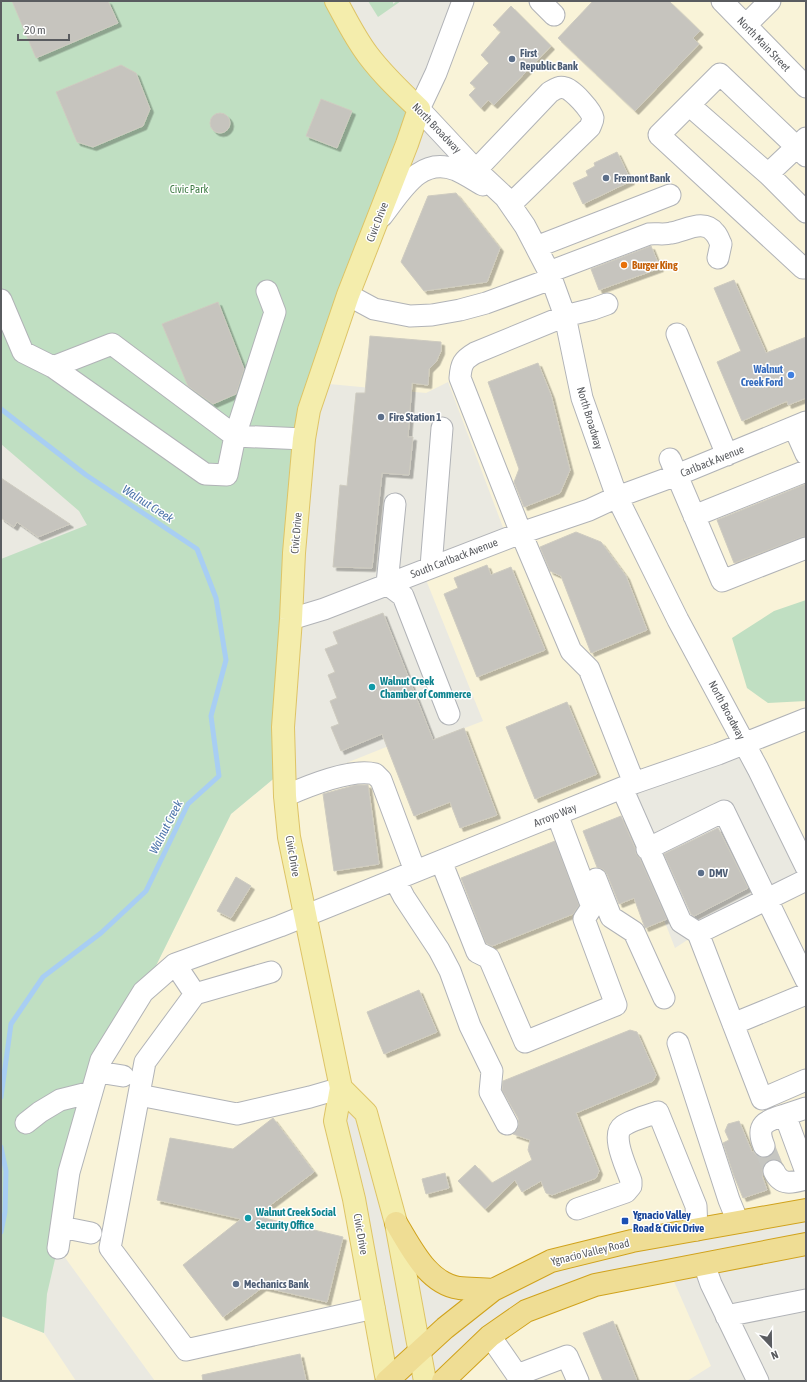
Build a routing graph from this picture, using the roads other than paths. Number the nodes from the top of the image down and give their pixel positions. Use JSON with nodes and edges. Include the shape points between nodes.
{"nodes":[{"id":1,"x":336,"y":1,"type":"edge"},
{"id":2,"x":463,"y":1,"type":"edge"},
{"id":3,"x":722,"y":1,"type":"edge"},
{"id":4,"x":770,"y":1,"type":"edge"},
{"id":5,"x":746,"y":25,"type":"junction"},
{"id":6,"x":806,"y":87,"type":"edge"},
{"id":7,"x":689,"y":105,"type":"junction"},
{"id":8,"x":419,"y":109,"type":"junction"},
{"id":9,"x":803,"y":147,"type":"edge"},
{"id":10,"x":476,"y":170,"type":"junction"},
{"id":11,"x":768,"y":174,"type":"junction"},
{"id":12,"x":670,"y":195,"type":"dead end"},
{"id":13,"x":508,"y":200,"type":"junction"},
{"id":14,"x":806,"y":212,"type":"edge"},
{"id":15,"x":376,"y":222,"type":"junction"},
{"id":16,"x":536,"y":247,"type":"junction"},
{"id":17,"x":718,"y":258,"type":"dead end"},
{"id":18,"x":806,"y":267,"type":"edge"},
{"id":19,"x":550,"y":276,"type":"junction"},
{"id":20,"x":267,"y":291,"type":"dead end"},
{"id":21,"x":348,"y":295,"type":"junction"},
{"id":22,"x":1,"y":300,"type":"edge"},
{"id":23,"x":607,"y":304,"type":"dead end"},
{"id":24,"x":565,"y":316,"type":"junction"},
{"id":25,"x":677,"y":334,"type":"dead end"},
{"id":26,"x":53,"y":367,"type":"junction"},
{"id":27,"x":800,"y":425,"type":"edge"},
{"id":28,"x":442,"y":428,"type":"dead end"},
{"id":29,"x":235,"y":436,"type":"junction"},
{"id":30,"x":304,"y":439,"type":"junction"},
{"id":31,"x":806,"y":454,"type":"edge"},
{"id":32,"x":727,"y":455,"type":"junction"},
{"id":33,"x":674,"y":467,"type":"junction"},
{"id":34,"x":806,"y":471,"type":"edge"},
{"id":35,"x":617,"y":497,"type":"junction"},
{"id":36,"x":395,"y":504,"type":"dead end"},
{"id":37,"x":694,"y":516,"type":"junction"},
{"id":38,"x":521,"y":533,"type":"junction"},
{"id":39,"x":806,"y":548,"type":"edge"},
{"id":40,"x":431,"y":567,"type":"junction"},
{"id":41,"x":387,"y":584,"type":"junction"},
{"id":42,"x":291,"y":619,"type":"junction"},
{"id":43,"x":449,"y":714,"type":"dead end"},
{"id":44,"x":806,"y":719,"type":"edge"},
{"id":45,"x":744,"y":743,"type":"junction"},
{"id":46,"x":628,"y":786,"type":"junction"},
{"id":47,"x":285,"y":796,"type":"junction"},
{"id":48,"x":564,"y":812,"type":"junction"},
{"id":49,"x":647,"y":848,"type":"junction"},
{"id":50,"x":442,"y":861,"type":"junction"},
{"id":51,"x":806,"y":867,"type":"edge"},
{"id":52,"x":415,"y":871,"type":"junction"},
{"id":53,"x":395,"y":880,"type":"junction"},
{"id":54,"x":806,"y":880,"type":"edge"},
{"id":55,"x":766,"y":899,"type":"junction"},
{"id":56,"x":305,"y":916,"type":"junction"},
{"id":57,"x":698,"y":933,"type":"junction"},
{"id":58,"x":175,"y":964,"type":"junction"},
{"id":59,"x":271,"y":972,"type":"dead end"},
{"id":60,"x":806,"y":980,"type":"edge"},
{"id":61,"x":195,"y":994,"type":"junction"},
{"id":62,"x":806,"y":994,"type":"edge"},
{"id":63,"x":664,"y":998,"type":"dead end"},
{"id":64,"x":733,"y":1024,"type":"junction"},
{"id":65,"x":678,"y":1043,"type":"dead end"},
{"id":66,"x":98,"y":1072,"type":"junction"},
{"id":67,"x":124,"y":1076,"type":"dead end"},
{"id":68,"x":806,"y":1080,"type":"edge"},
{"id":69,"x":341,"y":1088,"type":"junction"},
{"id":70,"x":92,"y":1092,"type":"junction"},
{"id":71,"x":139,"y":1095,"type":"junction"},
{"id":72,"x":806,"y":1108,"type":"edge"},
{"id":73,"x":785,"y":1115,"type":"junction"},
{"id":74,"x":26,"y":1123,"type":"dead end"},
{"id":75,"x":507,"y":1124,"type":"dead end"},
{"id":76,"x":764,"y":1146,"type":"tunnel mouth"},
{"id":77,"x":774,"y":1171,"type":"tunnel mouth"},
{"id":78,"x":806,"y":1172,"type":"edge"},
{"id":79,"x":806,"y":1179,"type":"edge"},
{"id":80,"x":577,"y":1209,"type":"dead end"},
{"id":81,"x":806,"y":1210,"type":"edge"},
{"id":82,"x":738,"y":1222,"type":"junction"},
{"id":83,"x":396,"y":1223,"type":"junction"},
{"id":84,"x":61,"y":1227,"type":"junction"},
{"id":85,"x":697,"y":1230,"type":"junction"},
{"id":86,"x":90,"y":1233,"type":"dead end"},
{"id":87,"x":806,"y":1244,"type":"edge"},
{"id":88,"x":58,"y":1248,"type":"dead end"},
{"id":89,"x":704,"y":1264,"type":"junction"},
{"id":90,"x":493,"y":1290,"type":"junction"},
{"id":91,"x":806,"y":1300,"type":"edge"},
{"id":92,"x":374,"y":1308,"type":"junction"},
{"id":93,"x":726,"y":1316,"type":"junction"},
{"id":94,"x":490,"y":1336,"type":"junction"},
{"id":95,"x":420,"y":1352,"type":"junction"},
{"id":96,"x":518,"y":1378,"type":"edge"},
{"id":97,"x":387,"y":1381,"type":"edge"},
{"id":98,"x":425,"y":1381,"type":"edge"},
{"id":99,"x":443,"y":1381,"type":"edge"},
{"id":100,"x":578,"y":1381,"type":"edge"},
{"id":101,"x":758,"y":1381,"type":"edge"}],
"edges":[{"from":1,"to":8,"type":"main road","name":"North Broadway","via":[[368,55]]},
{"from":2,"to":8,"type":"street","name":"Civic Drive","via":[[436,73]]},
{"from":3,"to":5,"type":"street","name":"North Main Street"},
{"from":4,"to":5,"type":"street"},
{"from":5,"to":6,"type":"street","name":"North Main Street"},
{"from":7,"to":9,"type":"street","via":[[720,74]]},
{"from":7,"to":11,"type":"street"},
{"from":7,"to":18,"type":"street","via":[[659,135],[803,268]]},
{"from":8,"to":10,"type":"street","name":"North Broadway"},
{"from":8,"to":15,"type":"main road","name":"Civic Drive"},
{"from":9,"to":11,"type":"street"},
{"from":10,"to":13,"type":"street","name":"North Broadway"},
{"from":10,"to":13,"type":"street","via":[[550,92],[556,88],[571,91],[592,112],[593,120],[590,127]]},
{"from":11,"to":14,"type":"street"},
{"from":12,"to":16,"type":"street"},
{"from":13,"to":15,"type":"street","via":[[455,170],[442,166],[429,168],[414,176]]},
{"from":13,"to":16,"type":"street","name":"North Broadway"},
{"from":15,"to":21,"type":"main road","name":"Civic Drive"},
{"from":16,"to":19,"type":"street","name":"North Broadway"},
{"from":17,"to":19,"type":"street","via":[[721,244],[715,232],[704,226],[696,226],[670,234],[649,234]]},
{"from":19,"to":21,"type":"street","via":[[486,303],[432,315],[410,316],[374,309]]},
{"from":19,"to":24,"type":"street","name":"North Broadway"},
{"from":20,"to":29,"type":"street","via":[[275,312]]},
{"from":21,"to":30,"type":"main road","name":"Civic Drive","via":[[309,410]]},
{"from":22,"to":26,"type":"street","via":[[23,352]]},
{"from":23,"to":24,"type":"street"},
{"from":24,"to":35,"type":"street","name":"North Broadway","via":[[582,398]]},
{"from":24,"to":38,"type":"street","via":[[475,353],[466,358],[460,366],[460,378]]},
{"from":25,"to":32,"type":"street"},
{"from":26,"to":29,"type":"street","via":[[112,344]]},
{"from":26,"to":29,"type":"street","via":[[205,474],[227,475]]},
{"from":27,"to":31,"type":"street"},
{"from":27,"to":32,"type":"street","name":"Carlback Avenue"},
{"from":28,"to":40,"type":"street"},
{"from":29,"to":30,"type":"street"},
{"from":30,"to":42,"type":"main road","name":"Civic Drive"},
{"from":32,"to":33,"type":"street","name":"Carlback Avenue"},
{"from":33,"to":35,"type":"street","name":"Carlback Avenue"},
{"from":33,"to":37,"type":"street"},
{"from":34,"to":37,"type":"street"},
{"from":35,"to":38,"type":"street","name":"South Carlback Avenue","via":[[589,510]]},
{"from":35,"to":45,"type":"street","name":"North Broadway","via":[[678,620]]},
{"from":36,"to":41,"type":"street"},
{"from":37,"to":39,"type":"street","via":[[722,581]]},
{"from":38,"to":40,"type":"street","name":"South Carlback Avenue"},
{"from":38,"to":46,"type":"street","via":[[571,651],[589,669]]},
{"from":40,"to":41,"type":"street","name":"South Carlback Avenue"},
{"from":41,"to":42,"type":"street","name":"South Carlback Avenue"},
{"from":41,"to":43,"type":"street","via":[[403,596]]},
{"from":42,"to":47,"type":"main road","name":"Civic Drive","via":[[283,727]]},
{"from":44,"to":45,"type":"street","name":"Arroyo Way"},
{"from":45,"to":46,"type":"street","name":"Arroyo Way"},
{"from":45,"to":51,"type":"street","name":"North Broadway"},
{"from":46,"to":48,"type":"street","name":"Arroyo Way"},
{"from":46,"to":49,"type":"street"},
{"from":47,"to":52,"type":"street","via":[[313,783],[360,772],[375,774],[380,780]]},
{"from":47,"to":56,"type":"main road","name":"Civic Drive","via":[[289,837]]},
{"from":48,"to":50,"type":"street","name":"Arroyo Way"},
{"from":48,"to":50,"type":"street","via":[[592,907],[584,918],[616,1005],[526,1042],[489,958],[477,952]]},
{"from":48,"to":63,"type":"street","via":[[611,917],[634,932]]},
{"from":49,"to":55,"type":"street","via":[[724,811]]},
{"from":49,"to":57,"type":"street","via":[[681,922]]},
{"from":50,"to":52,"type":"street","name":"Arroyo Way"},
{"from":52,"to":53,"type":"street","name":"Arroyo Way"},
{"from":53,"to":56,"type":"street","name":"Arroyo Way"},
{"from":53,"to":75,"type":"street","via":[[450,971],[470,1026],[492,1071],[490,1092]]},
{"from":54,"to":55,"type":"street"},
{"from":55,"to":57,"type":"street"},
{"from":55,"to":60,"type":"street"},
{"from":56,"to":58,"type":"street","name":"Arroyo Way"},
{"from":56,"to":69,"type":"main road","name":"Civic Drive"},
{"from":57,"to":64,"type":"street"},
{"from":58,"to":61,"type":"street"},
{"from":58,"to":66,"type":"street","via":[[143,992],[101,1060]]},
{"from":59,"to":61,"type":"street"},
{"from":61,"to":71,"type":"street","via":[[145,1062]]},
{"from":62,"to":64,"type":"street"},
{"from":64,"to":68,"type":"street","via":[[762,1099]]},
{"from":65,"to":82,"type":"street"},
{"from":66,"to":67,"type":"street"},
{"from":66,"to":70,"type":"street"},
{"from":69,"to":71,"type":"street","via":[[237,1114]]},
{"from":69,"to":83,"type":"main road","via":[[366,1113]]},
{"from":69,"to":92,"type":"main road","name":"Civic Drive","via":[[335,1121],[354,1198]]},
{"from":70,"to":74,"type":"street","via":[[60,1100]]},
{"from":70,"to":84,"type":"street","via":[[68,1172]]},
{"from":71,"to":92,"type":"street","via":[[110,1248],[186,1350]]},
{"from":72,"to":73,"type":"street"},
{"from":73,"to":76,"type":"street","via":[[763,1124],[760,1137]]},
{"from":73,"to":78,"type":"street"},
{"from":77,"to":79,"type":"street","via":[[777,1178],[786,1182]]},
{"from":80,"to":85,"type":"street","via":[[626,1192],[631,1186],[631,1181],[617,1134],[623,1126],[658,1112],[696,1206]]},
{"from":81,"to":82,"type":"highway","name":"Ygnacio Valley Road"},
{"from":82,"to":85,"type":"highway","name":"Ygnacio Valley Road"},
{"from":83,"to":90,"type":"highway","via":[[433,1276],[458,1288]]},
{"from":83,"to":95,"type":"main road"},
{"from":84,"to":86,"type":"street"},
{"from":84,"to":88,"type":"street"},
{"from":85,"to":90,"type":"highway","name":"Ygnacio Valley Road","via":[[632,1241],[550,1261]]},
{"from":87,"to":89,"type":"highway"},
{"from":89,"to":93,"type":"street"},
{"from":89,"to":94,"type":"highway","via":[[595,1285],[526,1311]]},
{"from":90,"to":95,"type":"highway","name":"Ygnacio Valley Road"},
{"from":91,"to":93,"type":"street"},
{"from":92,"to":97,"type":"main road","name":"Civic Drive"},
{"from":93,"to":101,"type":"street"},
{"from":94,"to":96,"type":"street"},
{"from":94,"to":99,"type":"highway"},
{"from":95,"to":97,"type":"highway","name":"Ygnacio Valley Road"},
{"from":95,"to":98,"type":"main road"},
{"from":96,"to":100,"type":"street","via":[[567,1356]]}]}
